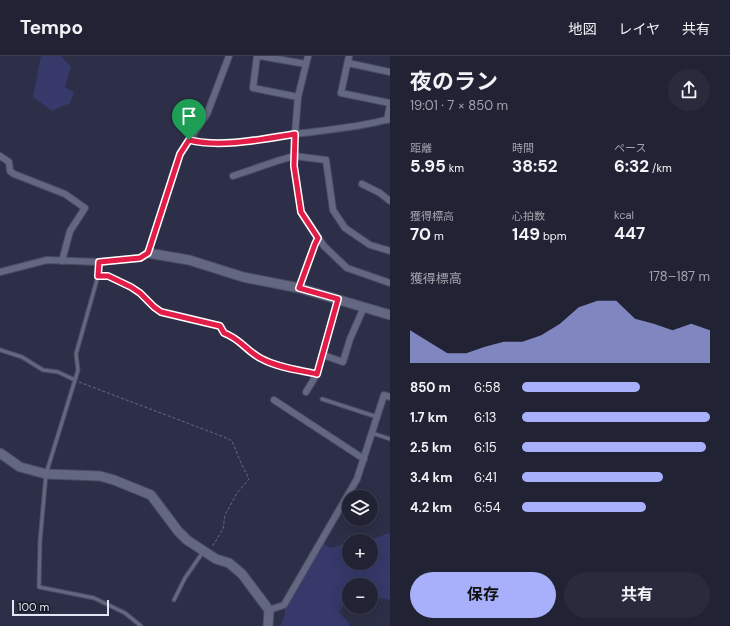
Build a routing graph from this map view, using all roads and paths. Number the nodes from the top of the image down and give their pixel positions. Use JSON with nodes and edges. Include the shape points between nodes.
{"nodes":[{"id":1,"x":229,"y":56,"type":"edge"},
{"id":2,"x":257,"y":56,"type":"edge"},
{"id":3,"x":260,"y":56,"type":"edge"},
{"id":4,"x":308,"y":56,"type":"edge"},
{"id":5,"x":349,"y":56,"type":"edge"},
{"id":6,"x":348,"y":63,"type":"junction"},
{"id":7,"x":306,"y":64,"type":"junction"},
{"id":8,"x":390,"y":72,"type":"edge"},
{"id":9,"x":298,"y":97,"type":"junction"},
{"id":10,"x":390,"y":104,"type":"edge"},
{"id":11,"x":388,"y":119,"type":"edge"},
{"id":12,"x":295,"y":134,"type":"junction"},
{"id":13,"x":189,"y":140,"type":"junction"},
{"id":14,"x":0,"y":156,"type":"edge"},
{"id":15,"x":294,"y":156,"type":"junction"},
{"id":16,"x":233,"y":176,"type":"dead end"},
{"id":17,"x":362,"y":184,"type":"dead end"},
{"id":18,"x":390,"y":201,"type":"edge"},
{"id":19,"x":318,"y":238,"type":"junction"},
{"id":20,"x":390,"y":251,"type":"edge"},
{"id":21,"x":148,"y":253,"type":"junction"},
{"id":22,"x":62,"y":261,"type":"junction"},
{"id":23,"x":99,"y":262,"type":"junction"},
{"id":24,"x":2,"y":272,"type":"edge"},
{"id":25,"x":98,"y":276,"type":"junction"},
{"id":26,"x":0,"y":277,"type":"edge"},
{"id":27,"x":390,"y":283,"type":"edge"},
{"id":28,"x":299,"y":288,"type":"junction"},
{"id":29,"x":338,"y":299,"type":"junction"},
{"id":30,"x":364,"y":307,"type":"junction"},
{"id":31,"x":390,"y":316,"type":"edge"},
{"id":32,"x":0,"y":350,"type":"edge"},
{"id":33,"x":323,"y":355,"type":"junction"},
{"id":34,"x":317,"y":374,"type":"junction"},
{"id":35,"x":75,"y":380,"type":"junction"},
{"id":36,"x":306,"y":392,"type":"dead end"},
{"id":37,"x":390,"y":397,"type":"edge"},
{"id":38,"x":322,"y":399,"type":"dead end"},
{"id":39,"x":274,"y":400,"type":"dead end"},
{"id":40,"x":377,"y":417,"type":"junction"},
{"id":41,"x":372,"y":433,"type":"junction"},
{"id":42,"x":390,"y":439,"type":"edge"},
{"id":43,"x":0,"y":453,"type":"edge"},
{"id":44,"x":364,"y":459,"type":"junction"},
{"id":45,"x":46,"y":474,"type":"junction"},
{"id":46,"x":205,"y":552,"type":"junction"},
{"id":47,"x":174,"y":600,"type":"dead end"},
{"id":48,"x":269,"y":610,"type":"junction"},
{"id":49,"x":141,"y":626,"type":"edge"},
{"id":50,"x":268,"y":626,"type":"edge"}],
"edges":[{"from":1,"to":13,"type":"street","via":[[207,114]]},
{"from":2,"to":9,"type":"street","via":[[253,88]]},
{"from":3,"to":7,"type":"street"},
{"from":4,"to":7,"type":"street"},
{"from":5,"to":6,"type":"street"},
{"from":6,"to":8,"type":"street"},
{"from":6,"to":10,"type":"street","via":[[341,93]]},
{"from":7,"to":9,"type":"street"},
{"from":9,"to":12,"type":"street"},
{"from":10,"to":11,"type":"street"},
{"from":11,"to":12,"type":"street"},
{"from":12,"to":13,"type":"street","via":[[232,142],[200,143]]},
{"from":12,"to":15,"type":"street"},
{"from":13,"to":21,"type":"street","via":[[180,154]]},
{"from":14,"to":22,"type":"street","via":[[9,162],[10,171],[14,174],[65,194],[85,208],[70,231]]},
{"from":15,"to":16,"type":"street"},
{"from":15,"to":19,"type":"street","via":[[301,212]]},
{"from":15,"to":20,"type":"street","via":[[326,160],[333,210],[345,228],[370,245]]},
{"from":17,"to":18,"type":"street"},
{"from":19,"to":27,"type":"street","via":[[347,268]]},
{"from":19,"to":28,"type":"street"},
{"from":21,"to":23,"type":"street","via":[[140,258]]},
{"from":21,"to":28,"type":"street","via":[[189,260],[244,277]]},
{"from":22,"to":23,"type":"street"},
{"from":22,"to":24,"type":"street","via":[[47,260]]},
{"from":23,"to":25,"type":"lane"},
{"from":24,"to":26,"type":"street"},
{"from":25,"to":34,"type":"path","via":[[108,276],[131,287],[161,312],[220,326],[224,333],[234,336],[263,360]]},
{"from":25,"to":35,"type":"lane","via":[[76,354],[78,370]]},
{"from":28,"to":29,"type":"street"},
{"from":29,"to":30,"type":"street"},
{"from":29,"to":33,"type":"street"},
{"from":30,"to":31,"type":"street"},
{"from":30,"to":33,"type":"street","via":[[343,362]]},
{"from":32,"to":35,"type":"lane","via":[[22,357],[43,370],[58,372]]},
{"from":33,"to":34,"type":"street"},
{"from":34,"to":36,"type":"street"},
{"from":35,"to":45,"type":"lane"},
{"from":35,"to":46,"type":"path","via":[[232,441],[249,479],[225,515],[223,529]]},
{"from":37,"to":40,"type":"street","via":[[384,395]]},
{"from":38,"to":40,"type":"lane"},
{"from":39,"to":44,"type":"street"},
{"from":40,"to":41,"type":"street"},
{"from":41,"to":42,"type":"lane"},
{"from":41,"to":44,"type":"street"},
{"from":43,"to":45,"type":"street","via":[[20,467]]},
{"from":44,"to":48,"type":"street","via":[[357,479],[284,605]]},
{"from":45,"to":46,"type":"street","via":[[100,476],[151,495],[178,531]]},
{"from":45,"to":49,"type":"lane","via":[[39,587],[94,598],[125,612]]},
{"from":46,"to":47,"type":"lane","via":[[185,578]]},
{"from":46,"to":48,"type":"street","via":[[229,563],[242,574]]},
{"from":48,"to":50,"type":"street"}]}
